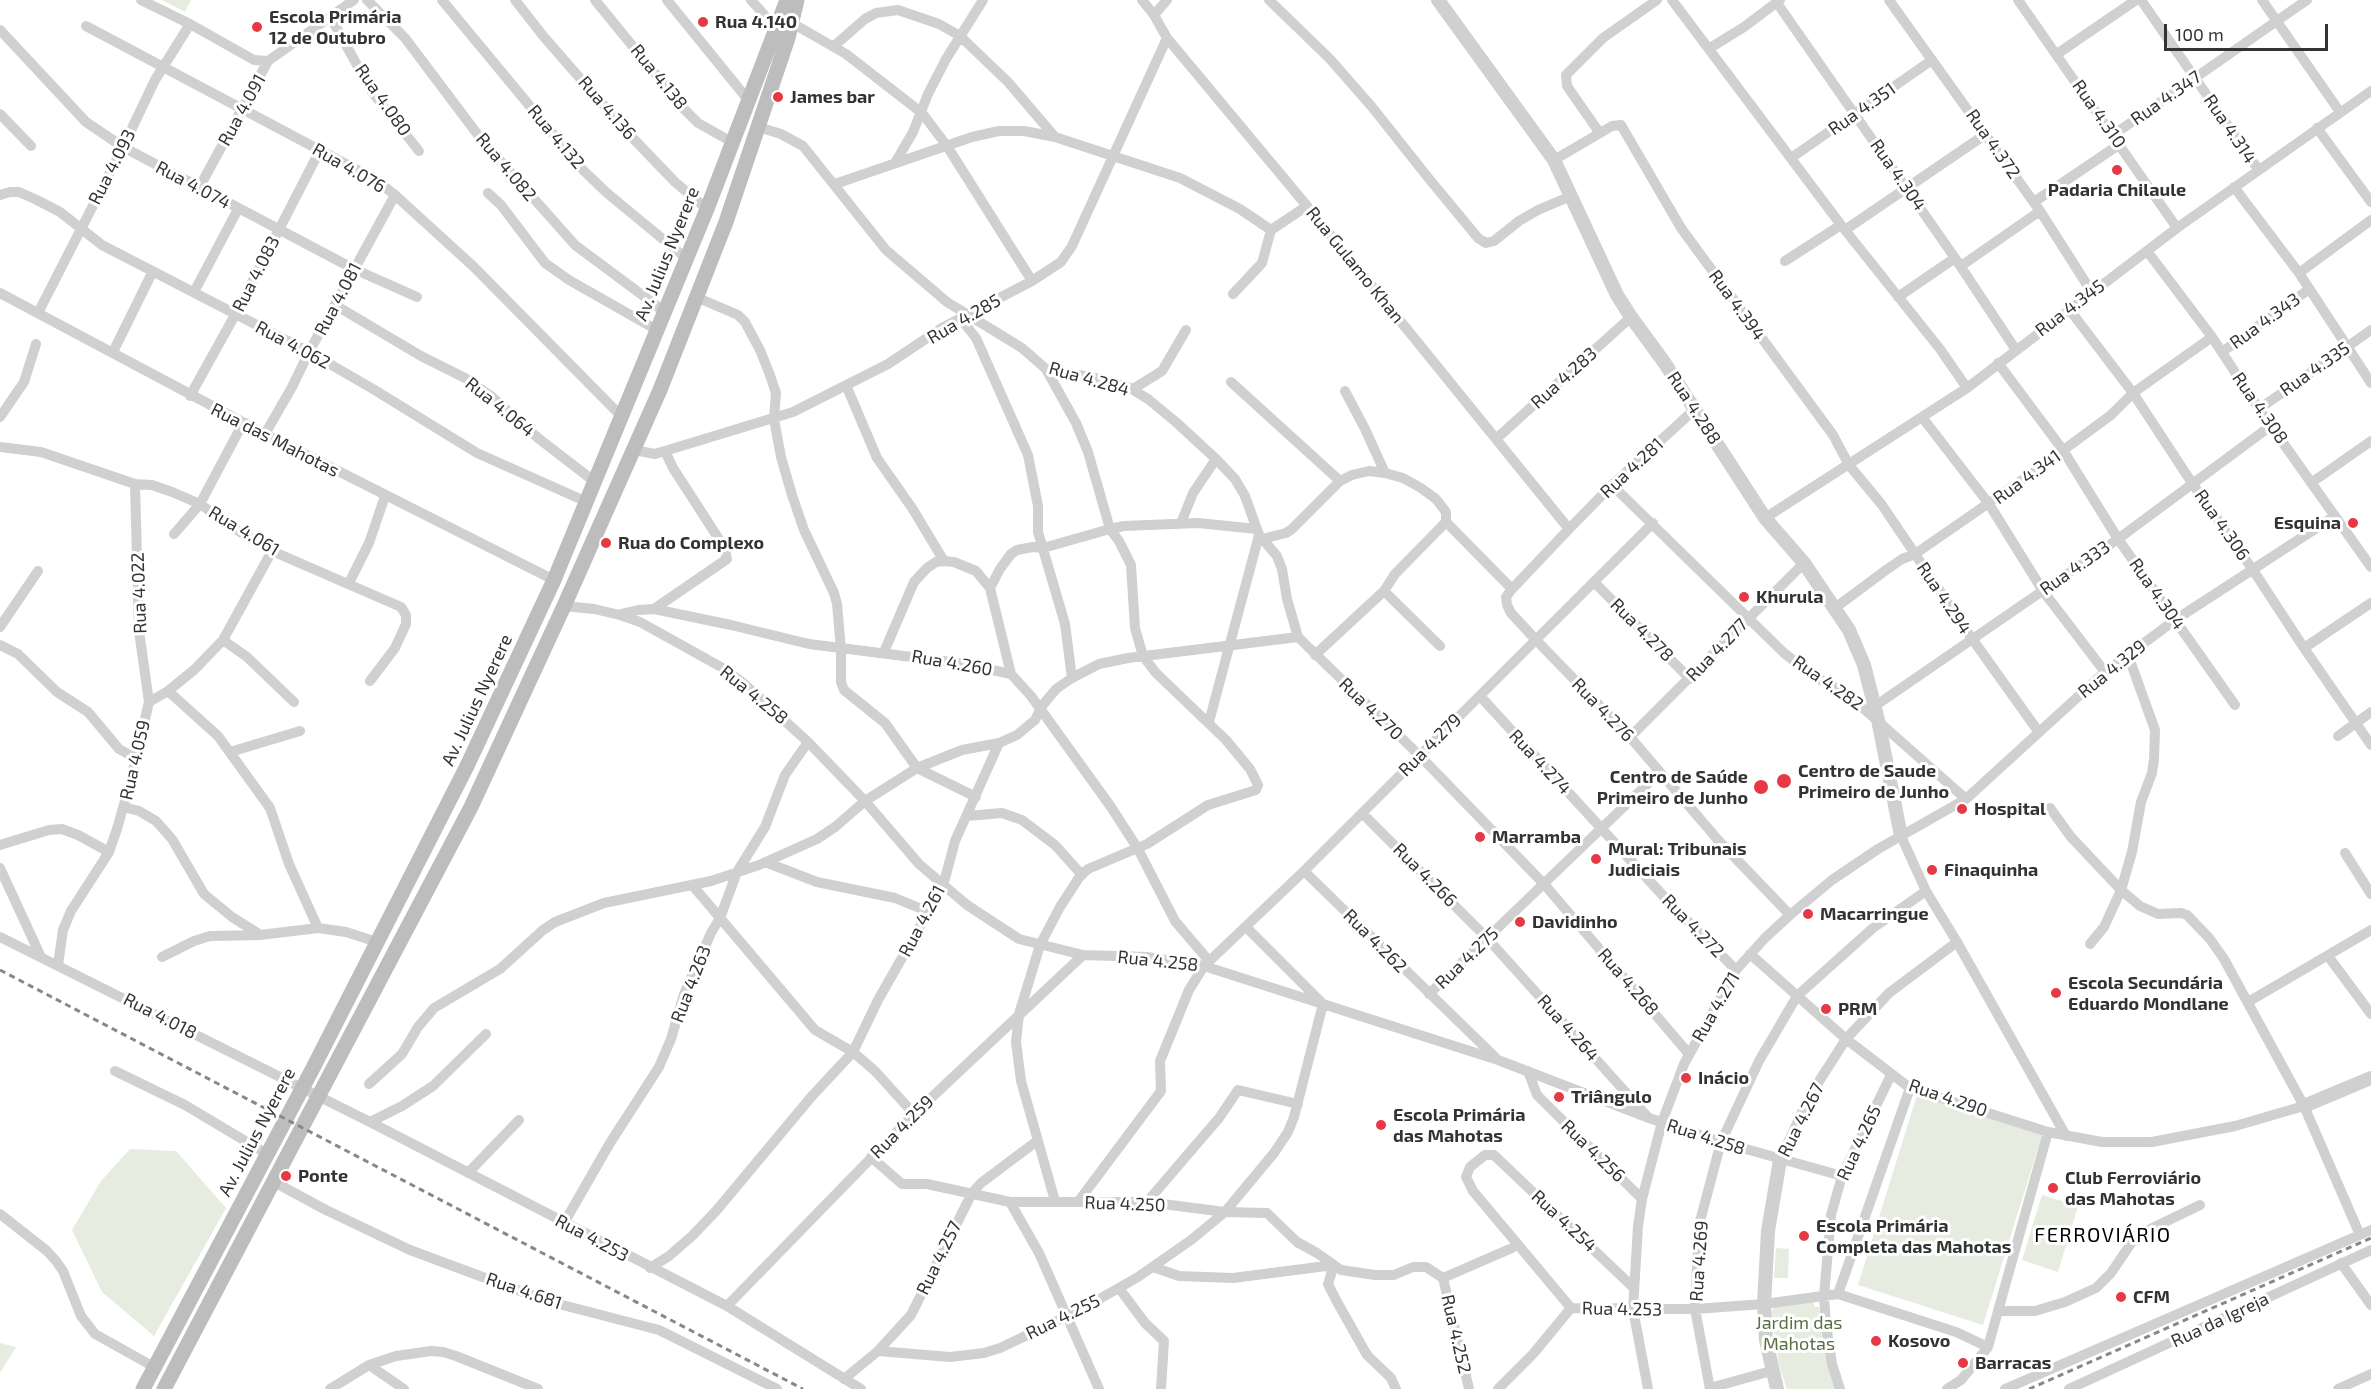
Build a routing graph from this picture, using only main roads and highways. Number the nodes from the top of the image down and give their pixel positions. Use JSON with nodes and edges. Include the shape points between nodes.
{"nodes":[{"id":1,"x":787,"y":0,"type":"edge"},
{"id":2,"x":797,"y":0,"type":"edge"},
{"id":3,"x":143,"y":1389,"type":"edge"},
{"id":4,"x":164,"y":1389,"type":"edge"}],
"edges":[{"from":1,"to":3,"type":"main road","name":"Av. Julius Nyerere","via":[[707,209],[554,580],[467,766]]},
{"from":2,"to":4,"type":"main road","name":"Av. Julius Nyerere","via":[[726,222],[564,606],[471,807]]}]}
